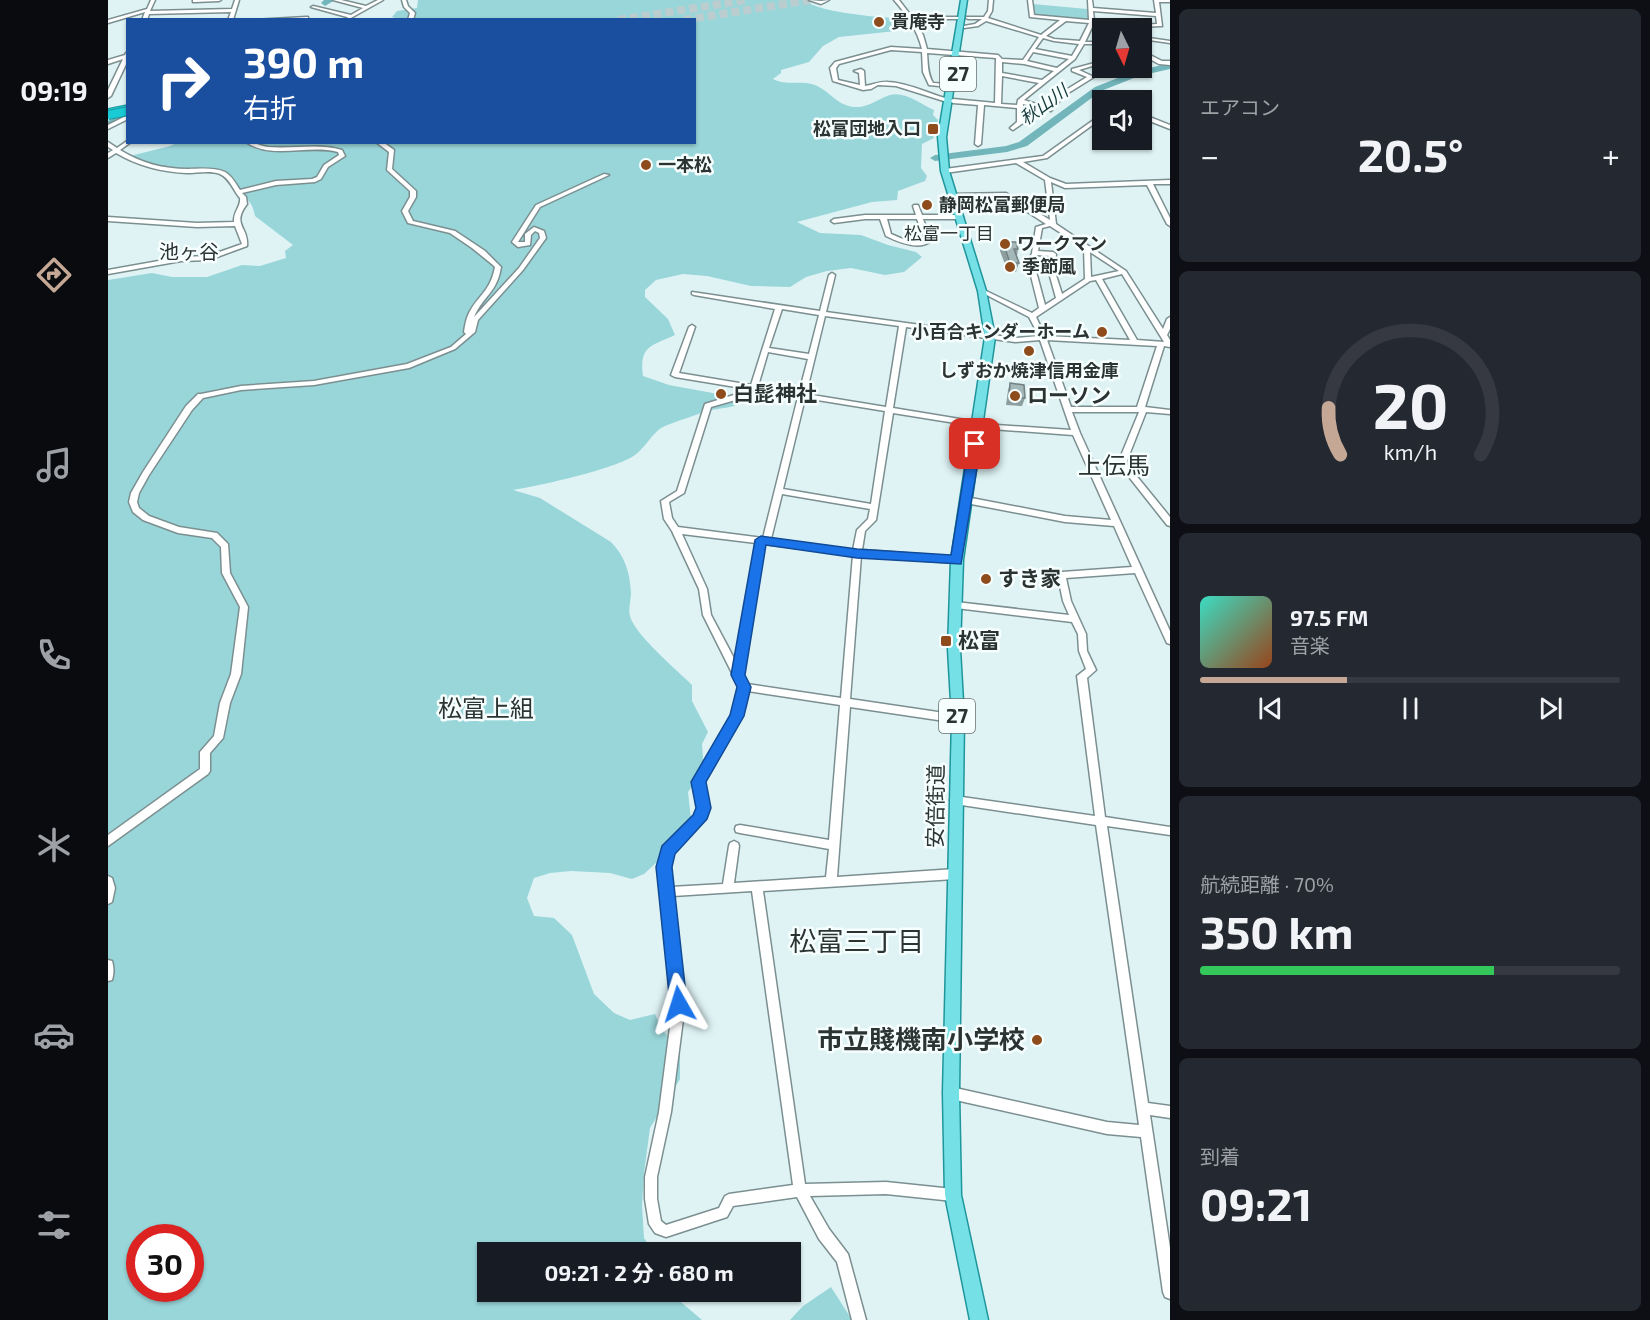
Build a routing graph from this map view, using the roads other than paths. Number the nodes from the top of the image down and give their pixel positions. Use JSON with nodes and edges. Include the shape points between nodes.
{"nodes":[{"id":1,"x":153,"y":0,"type":"edge"},
{"id":2,"x":219,"y":0,"type":"edge"},
{"id":3,"x":237,"y":0,"type":"edge"},
{"id":4,"x":318,"y":0,"type":"edge"},
{"id":5,"x":334,"y":0,"type":"edge"},
{"id":6,"x":379,"y":0,"type":"edge"},
{"id":7,"x":404,"y":0,"type":"edge"},
{"id":8,"x":811,"y":0,"type":"edge"},
{"id":9,"x":827,"y":0,"type":"edge"},
{"id":10,"x":896,"y":0,"type":"edge"},
{"id":11,"x":964,"y":0,"type":"edge"},
{"id":12,"x":971,"y":0,"type":"edge"},
{"id":13,"x":991,"y":0,"type":"edge"},
{"id":14,"x":1030,"y":0,"type":"edge"},
{"id":15,"x":1090,"y":0,"type":"edge"},
{"id":16,"x":1156,"y":0,"type":"edge"},
{"id":17,"x":195,"y":1,"type":"edge"},
{"id":18,"x":1170,"y":1,"type":"edge"},
{"id":19,"x":314,"y":6,"type":"junction"},
{"id":20,"x":367,"y":8,"type":"junction"},
{"id":21,"x":1091,"y":9,"type":"junction"},
{"id":22,"x":233,"y":10,"type":"junction"},
{"id":23,"x":147,"y":11,"type":"junction"},
{"id":24,"x":1158,"y":15,"type":"junction"},
{"id":25,"x":1032,"y":16,"type":"junction"},
{"id":26,"x":145,"y":18,"type":"edge"},
{"id":27,"x":231,"y":18,"type":"edge"},
{"id":28,"x":306,"y":18,"type":"edge"},
{"id":29,"x":349,"y":18,"type":"edge"},
{"id":30,"x":411,"y":18,"type":"edge"},
{"id":31,"x":911,"y":18,"type":"junction"},
{"id":32,"x":964,"y":18,"type":"junction"},
{"id":33,"x":985,"y":19,"type":"junction"},
{"id":34,"x":1066,"y":19,"type":"junction"},
{"id":35,"x":1092,"y":21,"type":"junction"},
{"id":36,"x":108,"y":22,"type":"edge"},
{"id":37,"x":1152,"y":25,"type":"edge"},
{"id":38,"x":966,"y":27,"type":"junction"},
{"id":39,"x":1022,"y":31,"type":"junction"},
{"id":40,"x":1041,"y":37,"type":"junction"},
{"id":41,"x":1152,"y":39,"type":"edge"},
{"id":42,"x":1170,"y":42,"type":"edge"},
{"id":43,"x":1082,"y":43,"type":"junction"},
{"id":44,"x":1092,"y":43,"type":"edge"},
{"id":45,"x":924,"y":50,"type":"junction"},
{"id":46,"x":1031,"y":50,"type":"junction"},
{"id":47,"x":958,"y":53,"type":"junction"},
{"id":48,"x":126,"y":56,"type":"edge"},
{"id":49,"x":1073,"y":58,"type":"junction"},
{"id":50,"x":1152,"y":58,"type":"edge"},
{"id":51,"x":110,"y":59,"type":"edge"},
{"id":52,"x":1000,"y":60,"type":"junction"},
{"id":53,"x":1024,"y":62,"type":"junction"},
{"id":54,"x":1170,"y":63,"type":"edge"},
{"id":55,"x":125,"y":64,"type":"edge"},
{"id":56,"x":1092,"y":66,"type":"edge"},
{"id":57,"x":1060,"y":68,"type":"junction"},
{"id":58,"x":857,"y":71,"type":"dead end"},
{"id":59,"x":1077,"y":71,"type":"junction"},
{"id":60,"x":999,"y":74,"type":"junction"},
{"id":61,"x":1042,"y":82,"type":"junction"},
{"id":62,"x":949,"y":85,"type":"junction"},
{"id":63,"x":863,"y":88,"type":"junction"},
{"id":64,"x":108,"y":96,"type":"edge"},
{"id":65,"x":950,"y":100,"type":"junction"},
{"id":66,"x":981,"y":104,"type":"junction"},
{"id":67,"x":1020,"y":104,"type":"junction"},
{"id":68,"x":998,"y":105,"type":"junction"},
{"id":69,"x":126,"y":110,"type":"edge"},
{"id":70,"x":126,"y":111,"type":"edge"},
{"id":71,"x":108,"y":113,"type":"edge"},
{"id":72,"x":1152,"y":120,"type":"edge"},
{"id":73,"x":1092,"y":123,"type":"edge"},
{"id":74,"x":108,"y":127,"type":"edge"},
{"id":75,"x":1170,"y":127,"type":"edge"},
{"id":76,"x":1013,"y":128,"type":"dead end"},
{"id":77,"x":108,"y":144,"type":"edge"},
{"id":78,"x":127,"y":144,"type":"edge"},
{"id":79,"x":252,"y":144,"type":"edge"},
{"id":80,"x":381,"y":144,"type":"edge"},
{"id":81,"x":978,"y":144,"type":"dead end"},
{"id":82,"x":116,"y":150,"type":"junction"},
{"id":83,"x":108,"y":156,"type":"edge"},
{"id":84,"x":1017,"y":161,"type":"junction"},
{"id":85,"x":945,"y":171,"type":"junction"},
{"id":86,"x":606,"y":175,"type":"dead end"},
{"id":87,"x":1048,"y":179,"type":"junction"},
{"id":88,"x":1170,"y":182,"type":"edge"},
{"id":89,"x":1149,"y":183,"type":"junction"},
{"id":90,"x":237,"y":193,"type":"junction"},
{"id":91,"x":954,"y":196,"type":"junction"},
{"id":92,"x":916,"y":206,"type":"dead end"},
{"id":93,"x":883,"y":217,"type":"junction"},
{"id":94,"x":919,"y":217,"type":"junction"},
{"id":95,"x":960,"y":217,"type":"junction"},
{"id":96,"x":108,"y":219,"type":"edge"},
{"id":97,"x":834,"y":221,"type":"dead end"},
{"id":98,"x":236,"y":224,"type":"junction"},
{"id":99,"x":1053,"y":224,"type":"junction"},
{"id":100,"x":1170,"y":224,"type":"edge"},
{"id":101,"x":1088,"y":247,"type":"junction"},
{"id":102,"x":1035,"y":253,"type":"junction"},
{"id":103,"x":108,"y":272,"type":"edge"},
{"id":104,"x":1124,"y":272,"type":"junction"},
{"id":105,"x":832,"y":275,"type":"dead end"},
{"id":106,"x":1098,"y":278,"type":"junction"},
{"id":107,"x":1088,"y":280,"type":"junction"},
{"id":108,"x":982,"y":291,"type":"junction"},
{"id":109,"x":694,"y":293,"type":"dead end"},
{"id":110,"x":1060,"y":300,"type":"junction"},
{"id":111,"x":779,"y":307,"type":"junction"},
{"id":112,"x":1043,"y":309,"type":"junction"},
{"id":113,"x":823,"y":313,"type":"junction"},
{"id":114,"x":1032,"y":316,"type":"junction"},
{"id":115,"x":1170,"y":319,"type":"edge"},
{"id":116,"x":903,"y":324,"type":"junction"},
{"id":117,"x":692,"y":327,"type":"dead end"},
{"id":118,"x":468,"y":334,"type":"junction"},
{"id":119,"x":1165,"y":334,"type":"junction"},
{"id":120,"x":990,"y":337,"type":"junction"},
{"id":121,"x":1043,"y":338,"type":"junction"},
{"id":122,"x":1135,"y":343,"type":"junction"},
{"id":123,"x":1170,"y":344,"type":"edge"},
{"id":124,"x":1161,"y":345,"type":"junction"},
{"id":125,"x":766,"y":350,"type":"junction"},
{"id":126,"x":812,"y":357,"type":"junction"},
{"id":127,"x":753,"y":389,"type":"junction"},
{"id":128,"x":802,"y":397,"type":"junction"},
{"id":129,"x":889,"y":410,"type":"junction"},
{"id":130,"x":1068,"y":410,"type":"junction"},
{"id":131,"x":1142,"y":410,"type":"junction"},
{"id":132,"x":1170,"y":412,"type":"edge"},
{"id":133,"x":978,"y":425,"type":"junction"},
{"id":134,"x":1076,"y":433,"type":"junction"},
{"id":135,"x":778,"y":491,"type":"junction"},
{"id":136,"x":966,"y":500,"type":"junction"},
{"id":137,"x":873,"y":507,"type":"junction"},
{"id":138,"x":1115,"y":523,"type":"junction"},
{"id":139,"x":1170,"y":524,"type":"edge"},
{"id":140,"x":676,"y":530,"type":"junction"},
{"id":141,"x":763,"y":541,"type":"junction"},
{"id":142,"x":857,"y":553,"type":"junction"},
{"id":143,"x":957,"y":560,"type":"junction"},
{"id":144,"x":1138,"y":570,"type":"junction"},
{"id":145,"x":956,"y":605,"type":"junction"},
{"id":146,"x":1075,"y":619,"type":"junction"},
{"id":147,"x":1166,"y":621,"type":"edge"},
{"id":148,"x":1170,"y":641,"type":"edge"},
{"id":149,"x":738,"y":675,"type":"junction"},
{"id":150,"x":744,"y":687,"type":"junction"},
{"id":151,"x":846,"y":702,"type":"junction"},
{"id":152,"x":958,"y":719,"type":"junction"},
{"id":153,"x":955,"y":800,"type":"junction"},
{"id":154,"x":1101,"y":822,"type":"junction"},
{"id":155,"x":740,"y":829,"type":"dead end"},
{"id":156,"x":1170,"y":831,"type":"edge"},
{"id":157,"x":108,"y":841,"type":"edge"},
{"id":158,"x":834,"y":845,"type":"junction"},
{"id":159,"x":734,"y":846,"type":"dead end"},
{"id":160,"x":955,"y":874,"type":"junction"},
{"id":161,"x":108,"y":881,"type":"edge"},
{"id":162,"x":831,"y":882,"type":"junction"},
{"id":163,"x":757,"y":887,"type":"junction"},
{"id":164,"x":728,"y":888,"type":"junction"},
{"id":165,"x":666,"y":892,"type":"junction"},
{"id":166,"x":108,"y":899,"type":"edge"},
{"id":167,"x":108,"y":965,"type":"edge"},
{"id":168,"x":108,"y":976,"type":"edge"},
{"id":169,"x":951,"y":1093,"type":"junction"},
{"id":170,"x":1143,"y":1108,"type":"junction"},
{"id":171,"x":1170,"y":1112,"type":"edge"},
{"id":172,"x":1147,"y":1132,"type":"junction"},
{"id":173,"x":800,"y":1190,"type":"junction"},
{"id":174,"x":953,"y":1195,"type":"junction"},
{"id":175,"x":1170,"y":1292,"type":"edge"},
{"id":176,"x":859,"y":1320,"type":"edge"},
{"id":177,"x":979,"y":1320,"type":"edge"}],
"edges":[{"from":1,"to":23,"type":"street"},
{"from":2,"to":17,"type":"street"},
{"from":3,"to":22,"type":"street"},
{"from":4,"to":19,"type":"street"},
{"from":5,"to":19,"type":"street"},
{"from":5,"to":20,"type":"street"},
{"from":6,"to":20,"type":"street"},
{"from":7,"to":30,"type":"street","via":[[413,13]]},
{"from":8,"to":9,"type":"street"},
{"from":10,"to":31,"type":"street"},
{"from":11,"to":32,"type":"main road","name":"安倍街道","number":"27"},
{"from":12,"to":32,"type":"main road","name":"安倍街道","number":"27"},
{"from":13,"to":33,"type":"street","via":[[992,7]]},
{"from":14,"to":25,"type":"street"},
{"from":15,"to":21,"type":"street"},
{"from":16,"to":18,"type":"street"},
{"from":16,"to":24,"type":"street"},
{"from":19,"to":28,"type":"street"},
{"from":19,"to":29,"type":"street"},
{"from":20,"to":29,"type":"street"},
{"from":21,"to":24,"type":"street"},
{"from":21,"to":35,"type":"street"},
{"from":22,"to":23,"type":"street"},
{"from":22,"to":27,"type":"street"},
{"from":23,"to":26,"type":"street"},
{"from":23,"to":36,"type":"street"},
{"from":24,"to":37,"type":"street","via":[[1160,25]]},
{"from":25,"to":34,"type":"street"},
{"from":25,"to":39,"type":"street"},
{"from":31,"to":32,"type":"street"},
{"from":31,"to":45,"type":"street"},
{"from":32,"to":33,"type":"street"},
{"from":32,"to":38,"type":"main road","name":"安倍街道","number":"27"},
{"from":32,"to":47,"type":"main road","name":"安倍街道","number":"27"},
{"from":33,"to":38,"type":"street"},
{"from":33,"to":39,"type":"street"},
{"from":34,"to":35,"type":"street"},
{"from":34,"to":40,"type":"street"},
{"from":35,"to":43,"type":"street"},
{"from":38,"to":47,"type":"main road","name":"安倍街道","number":"27"},
{"from":39,"to":40,"type":"street"},
{"from":40,"to":43,"type":"street"},
{"from":40,"to":46,"type":"street"},
{"from":41,"to":42,"type":"street"},
{"from":43,"to":44,"type":"street"},
{"from":43,"to":49,"type":"street"},
{"from":45,"to":47,"type":"street"},
{"from":45,"to":62,"type":"street","via":[[925,78],[931,84]]},
{"from":45,"to":63,"type":"street","via":[[891,48],[837,63],[833,68],[836,81]]},
{"from":46,"to":49,"type":"street"},
{"from":46,"to":53,"type":"street"},
{"from":47,"to":52,"type":"street"},
{"from":47,"to":62,"type":"main road","name":"安倍街道","number":"27"},
{"from":47,"to":65,"type":"main road","name":"安倍街道","number":"27"},
{"from":48,"to":51,"type":"street"},
{"from":49,"to":57,"type":"street"},
{"from":50,"to":54,"type":"street"},
{"from":52,"to":53,"type":"street"},
{"from":52,"to":60,"type":"street"},
{"from":53,"to":57,"type":"street"},
{"from":55,"to":64,"type":"street"},
{"from":56,"to":59,"type":"street"},
{"from":57,"to":59,"type":"street"},
{"from":57,"to":61,"type":"street"},
{"from":58,"to":63,"type":"street","via":[[861,71]]},
{"from":59,"to":67,"type":"street","via":[[1091,77],[1063,94],[1049,110]]},
{"from":60,"to":61,"type":"street"},
{"from":60,"to":68,"type":"street"},
{"from":61,"to":67,"type":"street"},
{"from":62,"to":65,"type":"main road","name":"安倍街道","number":"27"},
{"from":63,"to":65,"type":"street","via":[[892,83]]},
{"from":65,"to":66,"type":"street"},
{"from":65,"to":85,"type":"main road","name":"安倍街道","number":"27","via":[[943,119]]},
{"from":66,"to":68,"type":"street"},
{"from":66,"to":81,"type":"street"},
{"from":67,"to":68,"type":"street"},
{"from":67,"to":76,"type":"street","via":[[1020,123]]},
{"from":69,"to":71,"type":"highway","bridge":true},
{"from":70,"to":74,"type":"street"},
{"from":72,"to":75,"type":"street"},
{"from":73,"to":84,"type":"street","via":[[1045,157]]},
{"from":77,"to":82,"type":"street"},
{"from":78,"to":82,"type":"street"},
{"from":79,"to":90,"type":"street","via":[[327,147],[340,151],[342,156],[313,181],[276,183]]},
{"from":80,"to":118,"type":"street","via":[[393,151],[389,170],[413,191],[405,211],[410,222],[460,234],[498,267],[490,292],[469,316]]},
{"from":82,"to":83,"type":"street"},
{"from":82,"to":90,"type":"street","via":[[143,165],[222,173]]},
{"from":84,"to":85,"type":"street"},
{"from":84,"to":87,"type":"street"},
{"from":85,"to":91,"type":"main road","name":"安倍街道","number":"27"},
{"from":86,"to":118,"type":"street","via":[[538,206],[515,242],[528,244],[528,234],[534,230],[542,232],[543,238],[475,320],[473,331]]},
{"from":87,"to":89,"type":"street","via":[[1075,187]]},
{"from":87,"to":99,"type":"street"},
{"from":88,"to":89,"type":"street"},
{"from":89,"to":100,"type":"street"},
{"from":90,"to":98,"type":"street","via":[[244,204],[237,211]]},
{"from":91,"to":95,"type":"main road","name":"安倍街道","number":"27"},
{"from":91,"to":99,"type":"street","via":[[1004,194]]},
{"from":92,"to":94,"type":"street"},
{"from":93,"to":94,"type":"street"},
{"from":93,"to":94,"type":"street","via":[[888,235],[904,242],[924,243],[928,241]]},
{"from":93,"to":97,"type":"street"},
{"from":94,"to":95,"type":"street"},
{"from":95,"to":108,"type":"main road","name":"安倍街道","number":"27"},
{"from":96,"to":98,"type":"street"},
{"from":98,"to":103,"type":"street","via":[[245,239],[245,244],[238,248],[209,258]]},
{"from":99,"to":101,"type":"street"},
{"from":99,"to":102,"type":"street","via":[[1039,227]]},
{"from":101,"to":104,"type":"street"},
{"from":101,"to":107,"type":"street"},
{"from":102,"to":110,"type":"street","via":[[1053,254],[1051,269]]},
{"from":102,"to":112,"type":"street","via":[[1031,264]]},
{"from":104,"to":106,"type":"street"},
{"from":104,"to":119,"type":"street"},
{"from":105,"to":113,"type":"street"},
{"from":106,"to":107,"type":"street"},
{"from":106,"to":122,"type":"street"},
{"from":107,"to":110,"type":"street"},
{"from":108,"to":114,"type":"street"},
{"from":108,"to":120,"type":"main road","name":"安倍街道","number":"27"},
{"from":109,"to":111,"type":"street"},
{"from":110,"to":112,"type":"street"},
{"from":111,"to":113,"type":"street"},
{"from":111,"to":125,"type":"street"},
{"from":112,"to":114,"type":"street"},
{"from":113,"to":116,"type":"street"},
{"from":113,"to":126,"type":"street"},
{"from":114,"to":121,"type":"street"},
{"from":115,"to":119,"type":"street"},
{"from":116,"to":120,"type":"street"},
{"from":116,"to":129,"type":"street"},
{"from":117,"to":127,"type":"street","via":[[675,375]]},
{"from":118,"to":157,"type":"street","via":[[453,348],[409,366],[314,383],[241,388],[201,396],[189,408],[146,474],[133,502],[146,518],[178,530],[214,536],[225,546],[226,573],[244,607],[236,674],[225,703],[219,738],[206,752],[205,771]]},
{"from":119,"to":123,"type":"street"},
{"from":120,"to":121,"type":"street"},
{"from":120,"to":133,"type":"main road","name":"安倍街道","number":"27"},
{"from":121,"to":122,"type":"street"},
{"from":121,"to":130,"type":"street"},
{"from":122,"to":124,"type":"street"},
{"from":123,"to":124,"type":"street"},
{"from":124,"to":131,"type":"street"},
{"from":125,"to":126,"type":"street"},
{"from":125,"to":127,"type":"street"},
{"from":126,"to":128,"type":"street"},
{"from":127,"to":128,"type":"street"},
{"from":127,"to":140,"type":"street","via":[[708,406],[680,493],[665,501],[668,519]]},
{"from":128,"to":129,"type":"street"},
{"from":128,"to":135,"type":"street"},
{"from":129,"to":133,"type":"street"},
{"from":129,"to":137,"type":"street"},
{"from":130,"to":131,"type":"street"},
{"from":130,"to":134,"type":"street"},
{"from":131,"to":132,"type":"street"},
{"from":131,"to":139,"type":"street","via":[[1122,463]]},
{"from":133,"to":134,"type":"street"},
{"from":133,"to":136,"type":"main road","name":"安倍街道","number":"27"},
{"from":134,"to":138,"type":"street"},
{"from":135,"to":137,"type":"street"},
{"from":135,"to":141,"type":"street"},
{"from":136,"to":138,"type":"street","via":[[1065,519]]},
{"from":136,"to":143,"type":"main road","name":"安倍街道","number":"27"},
{"from":137,"to":142,"type":"street","via":[[872,520],[861,530]]},
{"from":138,"to":144,"type":"street"},
{"from":140,"to":141,"type":"street"},
{"from":140,"to":149,"type":"street","via":[[703,589],[707,615]]},
{"from":141,"to":142,"type":"street"},
{"from":141,"to":149,"type":"street"},
{"from":142,"to":143,"type":"street"},
{"from":142,"to":151,"type":"street"},
{"from":143,"to":145,"type":"main road","name":"安倍街道","number":"27"},
{"from":144,"to":146,"type":"street","via":[[1065,574],[1062,577],[1067,601]]},
{"from":144,"to":147,"type":"street"},
{"from":145,"to":146,"type":"street"},
{"from":145,"to":152,"type":"main road","name":"安倍街道","number":"27"},
{"from":146,"to":154,"type":"street","via":[[1091,670],[1082,676]]},
{"from":147,"to":148,"type":"street"},
{"from":149,"to":150,"type":"street"},
{"from":150,"to":151,"type":"street"},
{"from":150,"to":165,"type":"street","via":[[737,716],[699,782],[704,808],[700,819],[668,851],[664,867]]},
{"from":151,"to":152,"type":"street"},
{"from":151,"to":158,"type":"street"},
{"from":152,"to":153,"type":"main road","name":"安倍街道","number":"27"},
{"from":153,"to":154,"type":"street"},
{"from":153,"to":160,"type":"main road","name":"安倍街道","number":"27"},
{"from":154,"to":156,"type":"street"},
{"from":154,"to":170,"type":"street"},
{"from":155,"to":158,"type":"street"},
{"from":158,"to":162,"type":"street"},
{"from":159,"to":164,"type":"street"},
{"from":160,"to":162,"type":"street"},
{"from":160,"to":169,"type":"main road","name":"安倍街道","number":"27"},
{"from":161,"to":166,"type":"street"},
{"from":162,"to":163,"type":"street"},
{"from":163,"to":164,"type":"street"},
{"from":163,"to":173,"type":"street"},
{"from":164,"to":165,"type":"street"},
{"from":165,"to":173,"type":"street","via":[[679,1004],[665,1112],[651,1177],[655,1224],[666,1230],[723,1213],[729,1200]]},
{"from":167,"to":168,"type":"street"},
{"from":169,"to":172,"type":"street","via":[[1107,1128]]},
{"from":169,"to":174,"type":"main road","name":"安倍街道","number":"27"},
{"from":170,"to":171,"type":"street"},
{"from":170,"to":172,"type":"street"},
{"from":172,"to":175,"type":"street"},
{"from":173,"to":174,"type":"street","via":[[886,1188]]},
{"from":173,"to":176,"type":"street","via":[[843,1259]]},
{"from":174,"to":177,"type":"main road","name":"安倍街道","number":"27"}]}
